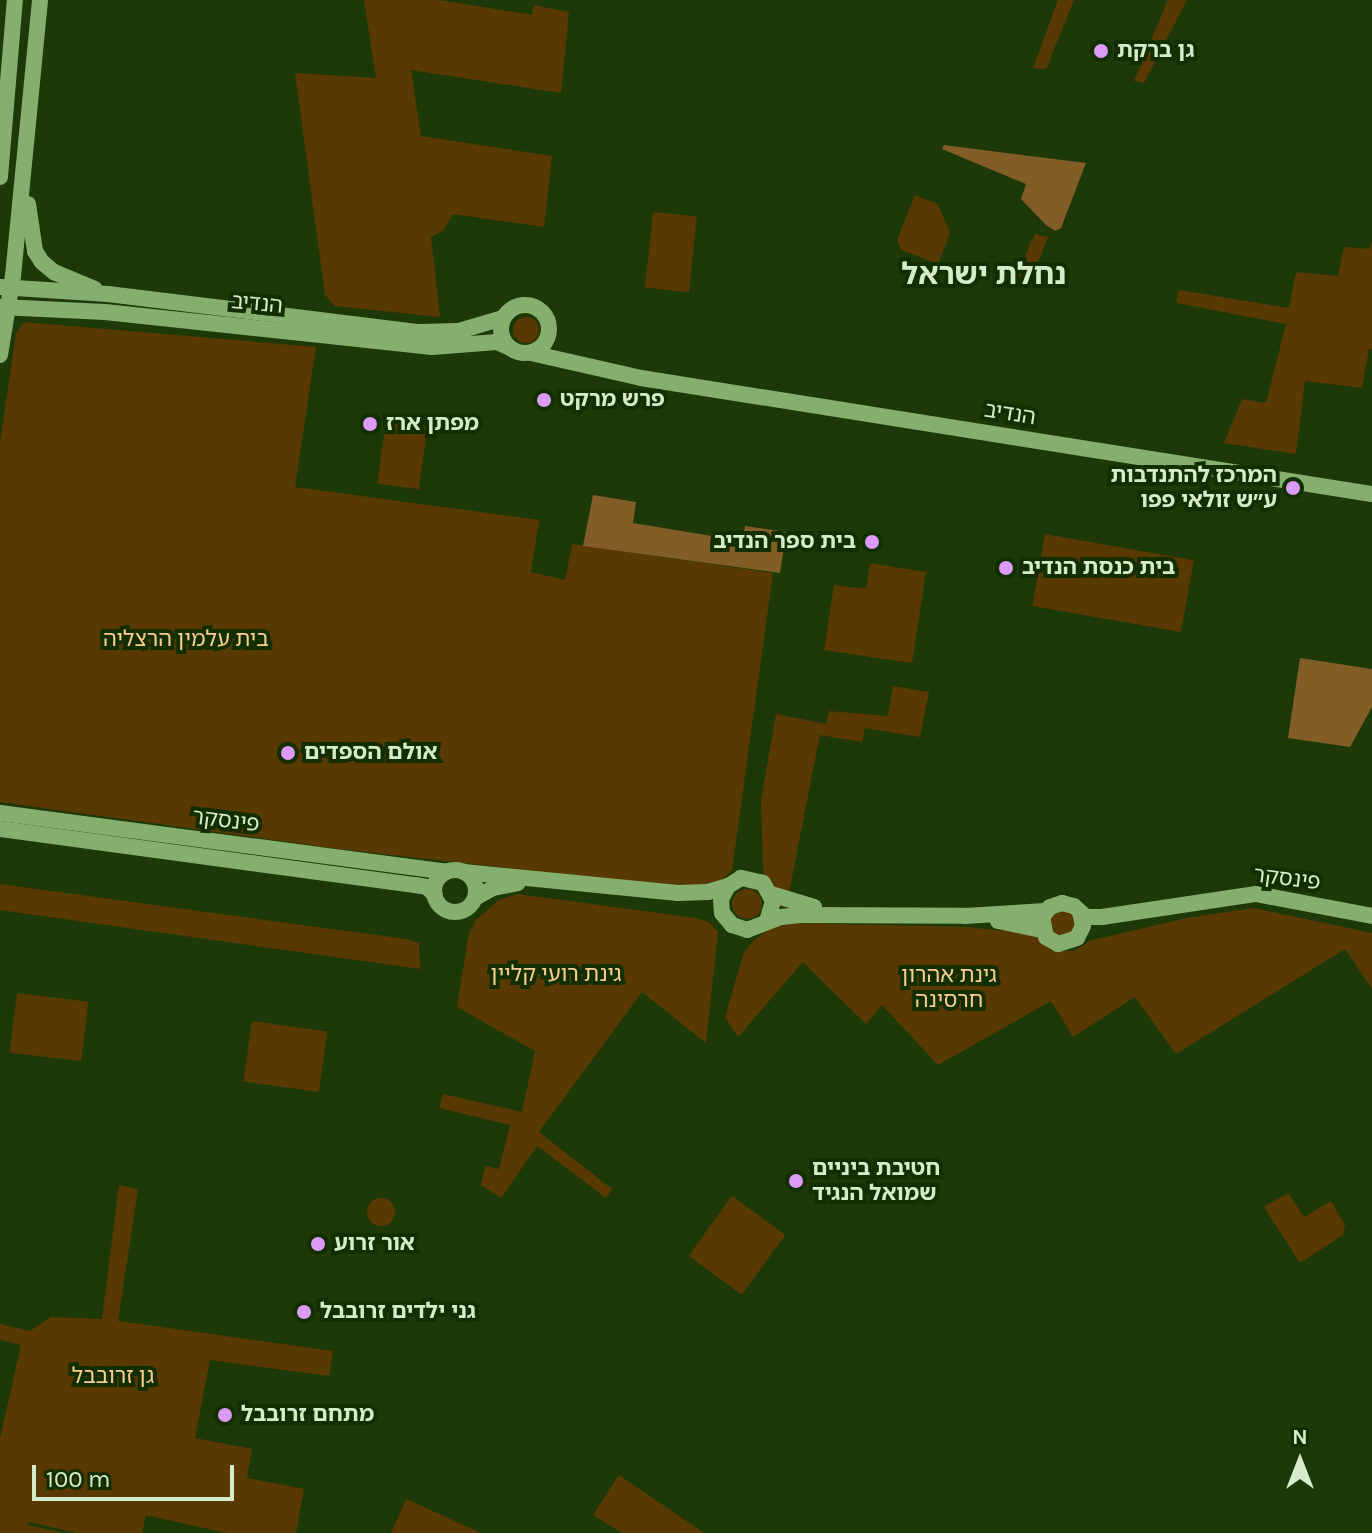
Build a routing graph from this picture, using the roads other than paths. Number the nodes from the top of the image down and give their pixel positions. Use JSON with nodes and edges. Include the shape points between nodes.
{"nodes":[{"id":1,"x":15,"y":0,"type":"edge"},
{"id":2,"x":40,"y":0,"type":"edge"},
{"id":3,"x":24,"y":164,"type":"junction"},
{"id":4,"x":1,"y":168,"type":"edge"},
{"id":5,"x":4,"y":287,"type":"edge"},
{"id":6,"x":108,"y":294,"type":"junction"},
{"id":7,"x":3,"y":307,"type":"edge"},
{"id":8,"x":503,"y":318,"type":"junction"},
{"id":9,"x":549,"y":332,"type":"junction"},
{"id":10,"x":508,"y":347,"type":"junction"},
{"id":11,"x":531,"y":353,"type":"junction"},
{"id":12,"x":0,"y":355,"type":"edge"},
{"id":13,"x":641,"y":378,"type":"junction"},
{"id":14,"x":1372,"y":494,"type":"edge"},
{"id":15,"x":0,"y":812,"type":"edge"},
{"id":16,"x":0,"y":829,"type":"edge"},
{"id":17,"x":446,"y":872,"type":"junction"},
{"id":18,"x":464,"y":872,"type":"junction"},
{"id":19,"x":728,"y":886,"type":"junction"},
{"id":20,"x":771,"y":894,"type":"junction"},
{"id":21,"x":435,"y":895,"type":"junction"},
{"id":22,"x":475,"y":898,"type":"junction"},
{"id":23,"x":1046,"y":911,"type":"junction"},
{"id":24,"x":1149,"y":911,"type":"junction"},
{"id":25,"x":1080,"y":912,"type":"junction"},
{"id":26,"x":851,"y":913,"type":"junction"},
{"id":27,"x":965,"y":916,"type":"junction"},
{"id":28,"x":1372,"y":916,"type":"edge"},
{"id":29,"x":724,"y":917,"type":"junction"},
{"id":30,"x":767,"y":921,"type":"junction"},
{"id":31,"x":1042,"y":930,"type":"junction"},
{"id":32,"x":1077,"y":938,"type":"junction"}],
"edges":[{"from":1,"to":4,"type":"street"},
{"from":2,"to":3,"type":"street"},
{"from":3,"to":5,"type":"street"},
{"from":3,"to":6,"type":"street","via":[[35,251],[54,272]]},
{"from":5,"to":6,"type":"street","name":"הנדיב"},
{"from":5,"to":7,"type":"street"},
{"from":6,"to":8,"type":"street","name":"הנדיב","via":[[419,332],[459,331]]},
{"from":7,"to":10,"type":"street","name":"הנדיב","via":[[105,312],[432,347],[497,342]]},
{"from":7,"to":12,"type":"street"},
{"from":8,"to":9,"type":"street","via":[[515,307],[529,305],[546,318]]},
{"from":8,"to":10,"type":"street","via":[[500,330]]},
{"from":9,"to":11,"type":"street","via":[[543,346]]},
{"from":9,"to":13,"type":"street","name":"הנדיב","via":[[566,351],[612,363]]},
{"from":10,"to":11,"type":"street"},
{"from":11,"to":13,"type":"street","name":"הנדיב"},
{"from":13,"to":14,"type":"street","name":"הנדיב"},
{"from":15,"to":17,"type":"street","name":"פינסקר"},
{"from":16,"to":21,"type":"street","name":"פינסקר","via":[[415,885]]},
{"from":17,"to":18,"type":"street"},
{"from":17,"to":21,"type":"street","via":[[436,882]]},
{"from":18,"to":19,"type":"street","via":[[678,893]]},
{"from":18,"to":22,"type":"street","via":[[473,880]]},
{"from":19,"to":20,"type":"street","via":[[749,877]]},
{"from":19,"to":29,"type":"street","via":[[721,899]]},
{"from":20,"to":26,"type":"street"},
{"from":20,"to":30,"type":"street","via":[[773,909]]},
{"from":21,"to":22,"type":"street","via":[[442,907],[455,912]]},
{"from":22,"to":29,"type":"street","via":[[516,883],[706,904]]},
{"from":23,"to":25,"type":"street","via":[[1062,903]]},
{"from":23,"to":27,"type":"street"},
{"from":23,"to":31,"type":"street"},
{"from":24,"to":25,"type":"street","name":"פינסקר","via":[[1102,917]]},
{"from":24,"to":28,"type":"street","name":"פינסקר","via":[[1256,894]]},
{"from":24,"to":32,"type":"street","name":"פינסקר"},
{"from":25,"to":32,"type":"street","via":[[1083,926]]},
{"from":26,"to":27,"type":"street"},
{"from":26,"to":30,"type":"street"},
{"from":27,"to":31,"type":"street"},
{"from":29,"to":30,"type":"street","via":[[747,930]]},
{"from":31,"to":32,"type":"street","via":[[1058,944]]}]}
